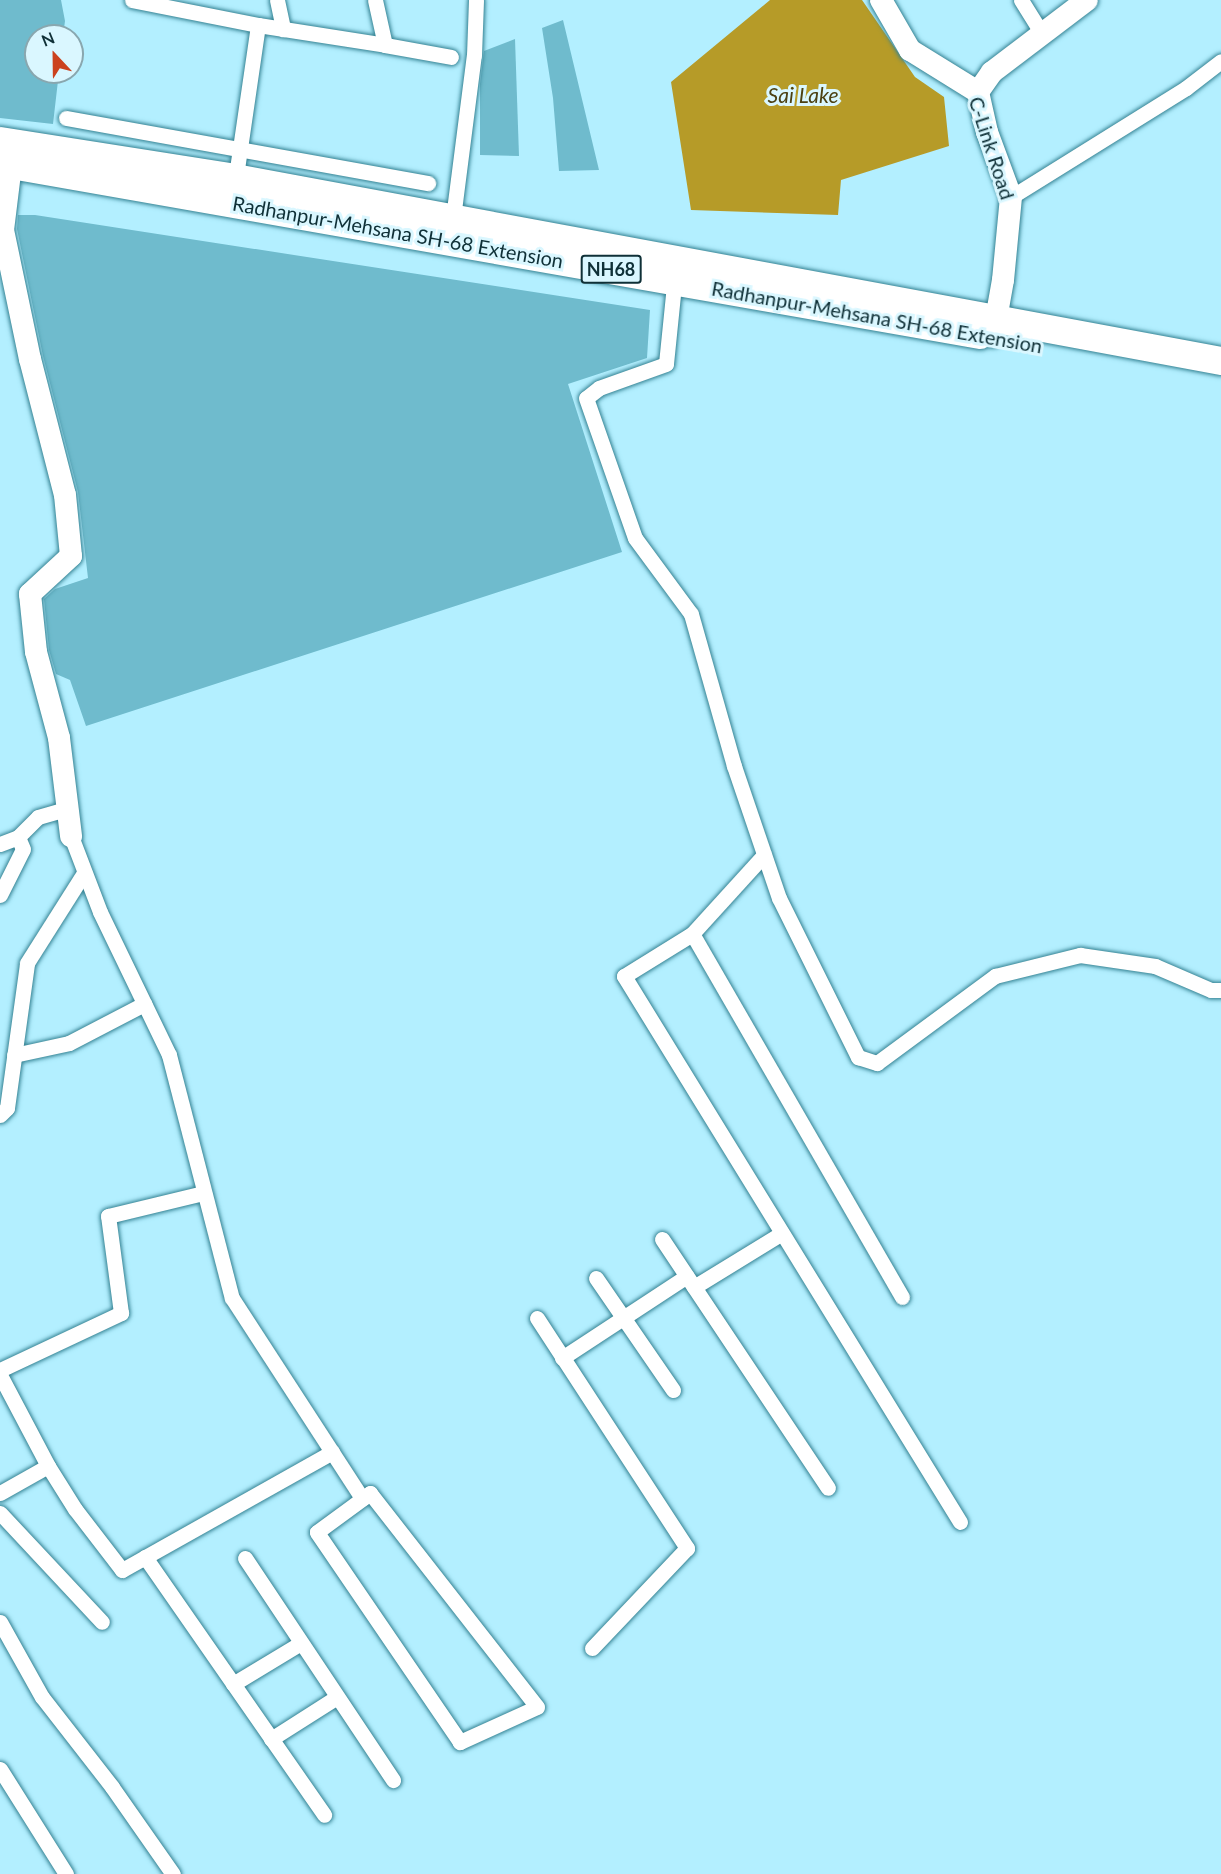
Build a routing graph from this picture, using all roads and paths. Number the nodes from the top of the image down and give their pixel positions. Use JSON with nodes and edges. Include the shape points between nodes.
{"nodes":[{"id":1,"x":132,"y":0,"type":"edge"},
{"id":2,"x":277,"y":0,"type":"edge"},
{"id":3,"x":375,"y":0,"type":"edge"},
{"id":4,"x":476,"y":0,"type":"edge"},
{"id":5,"x":881,"y":0,"type":"edge"},
{"id":6,"x":1021,"y":0,"type":"edge"},
{"id":7,"x":1087,"y":0,"type":"edge"},
{"id":8,"x":189,"y":6,"type":"edge"},
{"id":9,"x":258,"y":25,"type":"junction"},
{"id":10,"x":283,"y":29,"type":"junction"},
{"id":11,"x":1042,"y":34,"type":"junction"},
{"id":12,"x":385,"y":45,"type":"junction"},
{"id":13,"x":452,"y":57,"type":"dead end"},
{"id":14,"x":1221,"y":61,"type":"edge"},
{"id":15,"x":978,"y":92,"type":"junction"},
{"id":16,"x":66,"y":118,"type":"dead end"},
{"id":17,"x":4,"y":156,"type":"edge"},
{"id":18,"x":235,"y":177,"type":"junction"},
{"id":19,"x":428,"y":183,"type":"dead end"},
{"id":20,"x":1011,"y":197,"type":"junction"},
{"id":21,"x":453,"y":218,"type":"junction"},
{"id":22,"x":676,"y":269,"type":"junction"},
{"id":23,"x":995,"y":328,"type":"junction"},
{"id":24,"x":1221,"y":361,"type":"edge"},
{"id":25,"x":1221,"y":378,"type":"edge"},
{"id":26,"x":66,"y":809,"type":"junction"},
{"id":27,"x":71,"y":836,"type":"joint"},
{"id":28,"x":18,"y":837,"type":"junction"},
{"id":29,"x":0,"y":844,"type":"edge"},
{"id":30,"x":764,"y":855,"type":"junction"},
{"id":31,"x":84,"y":873,"type":"junction"},
{"id":32,"x":0,"y":895,"type":"edge"},
{"id":33,"x":692,"y":934,"type":"junction"},
{"id":34,"x":1221,"y":990,"type":"edge"},
{"id":35,"x":144,"y":1004,"type":"junction"},
{"id":36,"x":14,"y":1055,"type":"junction"},
{"id":37,"x":0,"y":1115,"type":"edge"},
{"id":38,"x":203,"y":1193,"type":"junction"},
{"id":39,"x":782,"y":1233,"type":"junction"},
{"id":40,"x":662,"y":1239,"type":"dead end"},
{"id":41,"x":596,"y":1278,"type":"dead end"},
{"id":42,"x":690,"y":1282,"type":"junction"},
{"id":43,"x":902,"y":1297,"type":"dead end"},
{"id":44,"x":625,"y":1316,"type":"junction"},
{"id":45,"x":537,"y":1318,"type":"dead end"},
{"id":46,"x":562,"y":1358,"type":"junction"},
{"id":47,"x":0,"y":1370,"type":"edge"},
{"id":48,"x":0,"y":1375,"type":"edge"},
{"id":49,"x":673,"y":1390,"type":"dead end"},
{"id":50,"x":332,"y":1452,"type":"junction"},
{"id":51,"x":48,"y":1466,"type":"junction"},
{"id":52,"x":828,"y":1488,"type":"dead end"},
{"id":53,"x":0,"y":1493,"type":"edge"},
{"id":54,"x":362,"y":1498,"type":"junction"},
{"id":55,"x":0,"y":1513,"type":"edge"},
{"id":56,"x":960,"y":1522,"type":"dead end"},
{"id":57,"x":145,"y":1557,"type":"junction"},
{"id":58,"x":245,"y":1558,"type":"dead end"},
{"id":59,"x":0,"y":1622,"type":"edge"},
{"id":60,"x":102,"y":1622,"type":"dead end"},
{"id":61,"x":301,"y":1643,"type":"junction"},
{"id":62,"x":592,"y":1648,"type":"dead end"},
{"id":63,"x":233,"y":1684,"type":"junction"},
{"id":64,"x":337,"y":1696,"type":"junction"},
{"id":65,"x":271,"y":1739,"type":"junction"},
{"id":66,"x":0,"y":1769,"type":"edge"},
{"id":67,"x":393,"y":1780,"type":"dead end"},
{"id":68,"x":324,"y":1815,"type":"dead end"},
{"id":69,"x":66,"y":1874,"type":"edge"},
{"id":70,"x":173,"y":1874,"type":"edge"}],
"edges":[{"from":1,"to":8,"type":"street"},
{"from":2,"to":10,"type":"street"},
{"from":3,"to":12,"type":"street"},
{"from":4,"to":21,"type":"street","via":[[474,55]]},
{"from":5,"to":15,"type":"street","name":"C-Link Road","via":[[910,50]]},
{"from":6,"to":11,"type":"street"},
{"from":7,"to":11,"type":"street"},
{"from":8,"to":9,"type":"street"},
{"from":9,"to":10,"type":"street"},
{"from":9,"to":18,"type":"street"},
{"from":10,"to":12,"type":"street"},
{"from":11,"to":15,"type":"street","via":[[992,72]]},
{"from":12,"to":13,"type":"street"},
{"from":14,"to":20,"type":"street","via":[[1186,88]]},
{"from":15,"to":20,"type":"street","name":"C-Link Road","via":[[987,132]]},
{"from":16,"to":18,"type":"street"},
{"from":17,"to":18,"type":"highway","name":"Radhanpur-Mehsana SH-68 Extension","number":"NH68"},
{"from":17,"to":26,"type":"street","via":[[3,230],[30,359],[65,495],[71,556],[30,594],[36,652],[58,738]]},
{"from":18,"to":19,"type":"street"},
{"from":18,"to":21,"type":"highway","number":"NH68"},
{"from":18,"to":22,"type":"highway","name":"Radhanpur-Mehsana SH-68 Extension","number":"NH68"},
{"from":20,"to":23,"type":"street","name":"C-Link Road"},
{"from":21,"to":22,"type":"highway","number":"NH68"},
{"from":22,"to":23,"type":"highway","name":"Radhanpur-Mehsana SH-68 Extension","number":"NH68"},
{"from":22,"to":30,"type":"street","via":[[666,364],[599,388],[586,398],[635,538],[691,615]]},
{"from":23,"to":24,"type":"highway","number":"NH68"},
{"from":23,"to":25,"type":"highway","name":"Radhanpur-Mehsana SH-68 Extension","number":"NH68"},
{"from":26,"to":27,"type":"street"},
{"from":26,"to":28,"type":"street","via":[[38,817]]},
{"from":27,"to":31,"type":"street"},
{"from":28,"to":29,"type":"street"},
{"from":28,"to":32,"type":"street","via":[[23,849]]},
{"from":30,"to":33,"type":"street"},
{"from":30,"to":34,"type":"street","via":[[779,898],[858,1057],[877,1063],[995,976],[1080,955],[1155,966],[1211,990]]},
{"from":31,"to":35,"type":"street"},
{"from":31,"to":36,"type":"street","via":[[27,963]]},
{"from":33,"to":39,"type":"street","via":[[624,976]]},
{"from":33,"to":43,"type":"street"},
{"from":35,"to":36,"type":"street","via":[[69,1043]]},
{"from":35,"to":38,"type":"street","via":[[169,1055]]},
{"from":36,"to":37,"type":"street","via":[[7,1108]]},
{"from":38,"to":47,"type":"street","via":[[108,1216],[121,1313]]},
{"from":38,"to":50,"type":"street","via":[[232,1298]]},
{"from":39,"to":42,"type":"street"},
{"from":39,"to":56,"type":"street"},
{"from":40,"to":42,"type":"street"},
{"from":41,"to":44,"type":"street"},
{"from":42,"to":44,"type":"street"},
{"from":42,"to":52,"type":"street"},
{"from":44,"to":46,"type":"street"},
{"from":44,"to":49,"type":"street"},
{"from":45,"to":46,"type":"street"},
{"from":46,"to":62,"type":"street","via":[[687,1548]]},
{"from":48,"to":51,"type":"street"},
{"from":50,"to":54,"type":"street"},
{"from":50,"to":57,"type":"street"},
{"from":51,"to":53,"type":"street"},
{"from":51,"to":57,"type":"street","via":[[75,1509],[123,1569]]},
{"from":54,"to":54,"type":"street","via":[[370,1493],[537,1707],[460,1742],[317,1532]]},
{"from":55,"to":60,"type":"street"},
{"from":57,"to":63,"type":"street"},
{"from":58,"to":61,"type":"street"},
{"from":59,"to":70,"type":"street","via":[[42,1697],[112,1786]]},
{"from":61,"to":63,"type":"street"},
{"from":61,"to":64,"type":"street"},
{"from":63,"to":65,"type":"street"},
{"from":64,"to":65,"type":"street"},
{"from":64,"to":67,"type":"street"},
{"from":65,"to":68,"type":"street"},
{"from":66,"to":69,"type":"street"}]}
